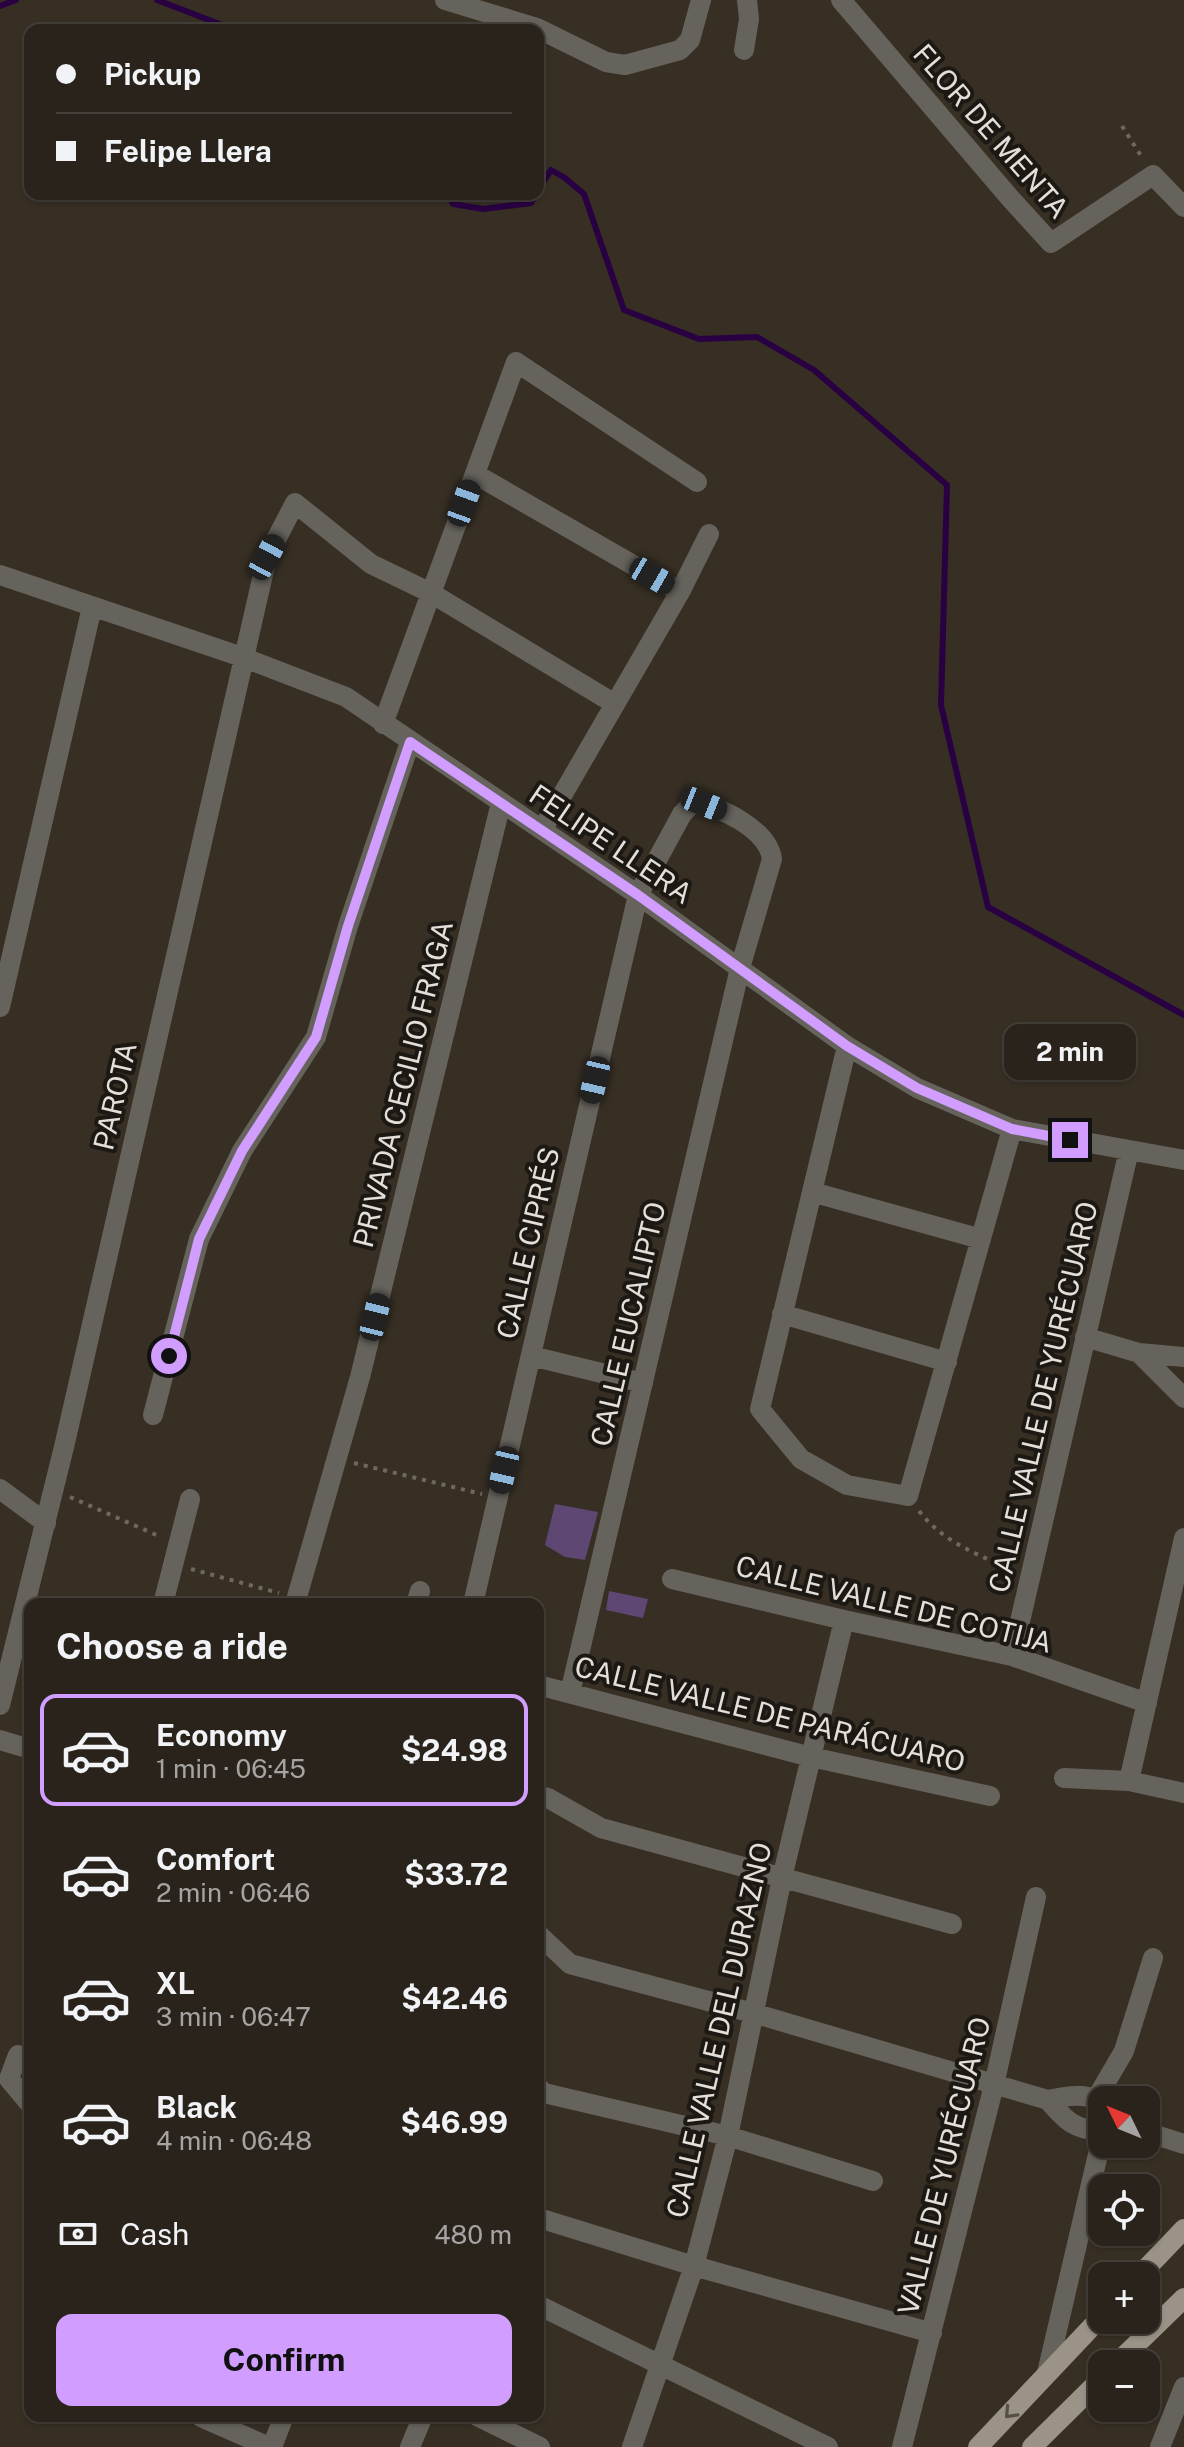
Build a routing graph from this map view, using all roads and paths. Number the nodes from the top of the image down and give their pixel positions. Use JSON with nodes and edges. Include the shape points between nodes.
{"nodes":[{"id":1,"x":445,"y":0,"type":"edge"},
{"id":2,"x":701,"y":0,"type":"edge"},
{"id":3,"x":747,"y":0,"type":"edge"},
{"id":4,"x":841,"y":0,"type":"edge"},
{"id":5,"x":524,"y":24,"type":"edge"},
{"id":6,"x":544,"y":31,"type":"edge"},
{"id":7,"x":744,"y":50,"type":"dead end"},
{"id":8,"x":1122,"y":126,"type":"dead end"},
{"id":9,"x":1153,"y":175,"type":"junction"},
{"id":10,"x":1184,"y":207,"type":"edge"},
{"id":11,"x":475,"y":474,"type":"junction"},
{"id":12,"x":697,"y":482,"type":"dead end"},
{"id":13,"x":709,"y":534,"type":"dead end"},
{"id":14,"x":0,"y":575,"type":"edge"},
{"id":15,"x":680,"y":592,"type":"junction"},
{"id":16,"x":431,"y":593,"type":"junction"},
{"id":17,"x":92,"y":607,"type":"junction"},
{"id":18,"x":242,"y":657,"type":"junction"},
{"id":19,"x":615,"y":704,"type":"junction"},
{"id":20,"x":383,"y":724,"type":"junction"},
{"id":21,"x":410,"y":742,"type":"junction"},
{"id":22,"x":501,"y":803,"type":"junction"},
{"id":23,"x":542,"y":830,"type":"junction"},
{"id":24,"x":638,"y":895,"type":"junction"},
{"id":25,"x":740,"y":968,"type":"junction"},
{"id":26,"x":0,"y":1007,"type":"edge"},
{"id":27,"x":847,"y":1046,"type":"junction"},
{"id":28,"x":1012,"y":1129,"type":"junction"},
{"id":29,"x":1129,"y":1150,"type":"junction"},
{"id":30,"x":1184,"y":1160,"type":"edge"},
{"id":31,"x":812,"y":1192,"type":"junction"},
{"id":32,"x":981,"y":1239,"type":"junction"},
{"id":33,"x":782,"y":1314,"type":"junction"},
{"id":34,"x":1085,"y":1337,"type":"junction"},
{"id":35,"x":1139,"y":1353,"type":"junction"},
{"id":36,"x":531,"y":1356,"type":"junction"},
{"id":37,"x":1184,"y":1357,"type":"edge"},
{"id":38,"x":947,"y":1362,"type":"junction"},
{"id":39,"x":643,"y":1383,"type":"junction"},
{"id":40,"x":1184,"y":1398,"type":"edge"},
{"id":41,"x":153,"y":1415,"type":"dead end"},
{"id":42,"x":336,"y":1458,"type":"junction"},
{"id":43,"x":0,"y":1489,"type":"edge"},
{"id":44,"x":54,"y":1489,"type":"junction"},
{"id":45,"x":908,"y":1496,"type":"junction"},
{"id":46,"x":498,"y":1498,"type":"junction"},
{"id":47,"x":190,"y":1499,"type":"dead end"},
{"id":48,"x":46,"y":1523,"type":"junction"},
{"id":49,"x":1184,"y":1538,"type":"edge"},
{"id":50,"x":176,"y":1554,"type":"junction"},
{"id":51,"x":1030,"y":1578,"type":"junction"},
{"id":52,"x":672,"y":1579,"type":"dead end"},
{"id":53,"x":27,"y":1598,"type":"edge"},
{"id":54,"x":165,"y":1598,"type":"edge"},
{"id":55,"x":288,"y":1598,"type":"edge"},
{"id":56,"x":297,"y":1598,"type":"edge"},
{"id":57,"x":474,"y":1598,"type":"edge"},
{"id":58,"x":24,"y":1610,"type":"edge"},
{"id":59,"x":844,"y":1620,"type":"junction"},
{"id":60,"x":1012,"y":1656,"type":"junction"},
{"id":61,"x":544,"y":1686,"type":"edge"},
{"id":62,"x":570,"y":1693,"type":"junction"},
{"id":63,"x":1147,"y":1703,"type":"junction"},
{"id":64,"x":0,"y":1705,"type":"edge"},
{"id":65,"x":0,"y":1740,"type":"edge"},
{"id":66,"x":24,"y":1747,"type":"edge"},
{"id":67,"x":811,"y":1757,"type":"junction"},
{"id":68,"x":1064,"y":1778,"type":"dead end"},
{"id":69,"x":1129,"y":1781,"type":"junction"},
{"id":70,"x":1184,"y":1793,"type":"edge"},
{"id":71,"x":990,"y":1796,"type":"dead end"},
{"id":72,"x":544,"y":1798,"type":"edge"},
{"id":73,"x":782,"y":1878,"type":"junction"},
{"id":74,"x":1036,"y":1897,"type":"dead end"},
{"id":75,"x":952,"y":1924,"type":"dead end"},
{"id":76,"x":544,"y":1940,"type":"edge"},
{"id":77,"x":1153,"y":1958,"type":"dead end"},
{"id":78,"x":753,"y":2013,"type":"junction"},
{"id":79,"x":16,"y":2053,"type":"edge"},
{"id":80,"x":994,"y":2085,"type":"junction"},
{"id":81,"x":1106,"y":2086,"type":"edge"},
{"id":82,"x":544,"y":2093,"type":"edge"},
{"id":83,"x":24,"y":2097,"type":"edge"},
{"id":84,"x":1088,"y":2099,"type":"edge"},
{"id":85,"x":1048,"y":2100,"type":"junction"},
{"id":86,"x":1088,"y":2130,"type":"edge"},
{"id":87,"x":728,"y":2136,"type":"junction"},
{"id":88,"x":1160,"y":2136,"type":"edge"},
{"id":89,"x":1184,"y":2144,"type":"edge"},
{"id":90,"x":1097,"y":2158,"type":"edge"},
{"id":91,"x":873,"y":2181,"type":"dead end"},
{"id":92,"x":544,"y":2220,"type":"edge"},
{"id":93,"x":1184,"y":2229,"type":"edge"},
{"id":94,"x":1152,"y":2262,"type":"edge"},
{"id":95,"x":694,"y":2266,"type":"junction"},
{"id":96,"x":1184,"y":2298,"type":"edge"},
{"id":97,"x":544,"y":2308,"type":"edge"},
{"id":98,"x":1088,"y":2331,"type":"edge"},
{"id":99,"x":932,"y":2333,"type":"junction"},
{"id":100,"x":1130,"y":2350,"type":"edge"},
{"id":101,"x":660,"y":2365,"type":"junction"},
{"id":102,"x":1047,"y":2373,"type":"junction"},
{"id":103,"x":1184,"y":2387,"type":"edge"},
{"id":104,"x":1088,"y":2392,"type":"edge"},
{"id":105,"x":212,"y":2422,"type":"edge"},
{"id":106,"x":281,"y":2422,"type":"edge"},
{"id":107,"x":420,"y":2422,"type":"edge"},
{"id":108,"x":489,"y":2422,"type":"edge"},
{"id":109,"x":270,"y":2447,"type":"edge"},
{"id":110,"x":410,"y":2447,"type":"edge"},
{"id":111,"x":540,"y":2447,"type":"edge"},
{"id":112,"x":632,"y":2447,"type":"edge"},
{"id":113,"x":828,"y":2447,"type":"edge"},
{"id":114,"x":902,"y":2447,"type":"edge"},
{"id":115,"x":978,"y":2447,"type":"edge"},
{"id":116,"x":1032,"y":2447,"type":"edge"},
{"id":117,"x":1160,"y":2447,"type":"edge"}],
"edges":[{"from":1,"to":5,"type":"street"},
{"from":2,"to":6,"type":"street","via":[[690,40],[680,50],[625,65],[606,62]]},
{"from":3,"to":7,"type":"street"},
{"from":4,"to":9,"type":"street","name":"FLOR DE MENTA","via":[[1051,243]]},
{"from":8,"to":9,"type":"path"},
{"from":9,"to":10,"type":"street"},
{"from":11,"to":12,"type":"street","via":[[516,362]]},
{"from":11,"to":15,"type":"street"},
{"from":11,"to":16,"type":"street"},
{"from":13,"to":15,"type":"street"},
{"from":14,"to":17,"type":"street","name":"FELIPE LLERA"},
{"from":15,"to":19,"type":"street"},
{"from":16,"to":18,"type":"street","name":"PAROTA","via":[[371,564],[295,503],[267,557]]},
{"from":16,"to":19,"type":"street"},
{"from":16,"to":20,"type":"street"},
{"from":17,"to":18,"type":"street","name":"FELIPE LLERA"},
{"from":17,"to":26,"type":"street"},
{"from":18,"to":20,"type":"street","name":"FELIPE LLERA","via":[[346,697]]},
{"from":18,"to":44,"type":"street","name":"PAROTA"},
{"from":19,"to":23,"type":"street"},
{"from":20,"to":21,"type":"street","name":"FELIPE LLERA"},
{"from":21,"to":22,"type":"street","name":"FELIPE LLERA"},
{"from":21,"to":41,"type":"street","via":[[316,1037],[242,1151],[199,1239]]},
{"from":22,"to":23,"type":"street","name":"FELIPE LLERA"},
{"from":22,"to":42,"type":"street","name":"PRIVADA CECILIO FRAGA"},
{"from":23,"to":24,"type":"street","name":"FELIPE LLERA"},
{"from":24,"to":25,"type":"street","name":"FELIPE LLERA"},
{"from":24,"to":25,"type":"street","name":"CALLE CIPRÉS","via":[[692,804],[739,818],[771,849],[772,859]]},
{"from":24,"to":36,"type":"street","name":"CALLE CIPRÉS"},
{"from":25,"to":27,"type":"street","name":"FELIPE LLERA"},
{"from":25,"to":39,"type":"street","name":"CALLE EUCALIPTO"},
{"from":27,"to":28,"type":"street","name":"FELIPE LLERA","via":[[917,1088]]},
{"from":27,"to":31,"type":"street"},
{"from":28,"to":29,"type":"street","name":"FELIPE LLERA"},
{"from":28,"to":32,"type":"street"},
{"from":29,"to":30,"type":"street","name":"FELIPE LLERA"},
{"from":29,"to":34,"type":"street","name":"CALLE VALLE DE YURÉCUARO"},
{"from":31,"to":32,"type":"street"},
{"from":31,"to":33,"type":"street"},
{"from":32,"to":38,"type":"street"},
{"from":33,"to":38,"type":"street"},
{"from":33,"to":45,"type":"street","via":[[760,1409],[801,1459],[847,1485]]},
{"from":34,"to":35,"type":"street"},
{"from":34,"to":51,"type":"street","name":"CALLE VALLE DE YURÉCUARO"},
{"from":35,"to":37,"type":"street"},
{"from":35,"to":40,"type":"street"},
{"from":36,"to":39,"type":"street"},
{"from":36,"to":46,"type":"street","name":"CALLE CIPRÉS"},
{"from":38,"to":45,"type":"street"},
{"from":39,"to":62,"type":"street","name":"CALLE EUCALIPTO"},
{"from":42,"to":46,"type":"path"},
{"from":42,"to":56,"type":"street","name":"PRIVADA CECILIO FRAGA"},
{"from":43,"to":48,"type":"street"},
{"from":44,"to":48,"type":"street","name":"PAROTA"},
{"from":44,"to":50,"type":"path"},
{"from":45,"to":51,"type":"path","via":[[931,1526],[955,1545]]},
{"from":46,"to":57,"type":"street","name":"CALLE CIPRÉS"},
{"from":47,"to":50,"type":"street"},
{"from":48,"to":53,"type":"street","name":"PAROTA"},
{"from":49,"to":63,"type":"street"},
{"from":50,"to":54,"type":"street"},
{"from":50,"to":55,"type":"path"},
{"from":51,"to":60,"type":"street","name":"CALLE VALLE DE YURÉCUARO"},
{"from":52,"to":59,"type":"street","name":"CALLE VALLE DE COTIJA"},
{"from":58,"to":64,"type":"street","name":"PAROTA"},
{"from":59,"to":60,"type":"street","name":"CALLE VALLE DE COTIJA"},
{"from":59,"to":67,"type":"street","name":"CALLE VALLE DEL DURAZNO"},
{"from":60,"to":63,"type":"street","name":"CALLE VALLE DE COTIJA"},
{"from":61,"to":62,"type":"street","name":"CALLE VALLE DE PARÁCUARO"},
{"from":62,"to":67,"type":"street","name":"CALLE VALLE DE PARÁCUARO"},
{"from":63,"to":69,"type":"street"},
{"from":65,"to":66,"type":"street"},
{"from":67,"to":71,"type":"street","name":"CALLE VALLE DE PARÁCUARO"},
{"from":67,"to":73,"type":"street","name":"CALLE VALLE DEL DURAZNO"},
{"from":68,"to":69,"type":"street"},
{"from":69,"to":70,"type":"street"},
{"from":72,"to":73,"type":"street","via":[[601,1828]]},
{"from":73,"to":75,"type":"street"},
{"from":73,"to":78,"type":"street","name":"CALLE VALLE DEL DURAZNO"},
{"from":74,"to":80,"type":"street","name":"VALLE DE YURÉCUARO"},
{"from":76,"to":78,"type":"street","via":[[570,1964]]},
{"from":77,"to":81,"type":"street","via":[[1124,2051]]},
{"from":78,"to":80,"type":"street"},
{"from":78,"to":87,"type":"street","name":"CALLE VALLE DEL DURAZNO"},
{"from":79,"to":83,"type":"street","via":[[9,2079]]},
{"from":80,"to":85,"type":"street"},
{"from":80,"to":99,"type":"street","name":"VALLE DE YURÉCUARO"},
{"from":82,"to":87,"type":"street"},
{"from":84,"to":85,"type":"street","via":[[1071,2095]]},
{"from":85,"to":86,"type":"street","via":[[1063,2118]]},
{"from":87,"to":91,"type":"street"},
{"from":87,"to":95,"type":"street","name":"CALLE VALLE DEL DURAZNO"},
{"from":88,"to":89,"type":"street"},
{"from":90,"to":102,"type":"street"},
{"from":92,"to":95,"type":"street"},
{"from":93,"to":94,"type":"main road"},
{"from":95,"to":99,"type":"street"},
{"from":95,"to":101,"type":"street","name":"CALLE VALLE DEL DURAZNO"},
{"from":96,"to":100,"type":"main road"},
{"from":97,"to":101,"type":"street"},
{"from":98,"to":102,"type":"main road"},
{"from":99,"to":114,"type":"street","name":"VALLE DE YURÉCUARO"},
{"from":101,"to":112,"type":"street","name":"CALLE VALLE DEL DURAZNO"},
{"from":101,"to":113,"type":"street"},
{"from":102,"to":115,"type":"main road","one_way":true},
{"from":103,"to":117,"type":"street"},
{"from":104,"to":116,"type":"main road"},
{"from":105,"to":109,"type":"street"},
{"from":106,"to":109,"type":"street"},
{"from":107,"to":110,"type":"street"},
{"from":108,"to":111,"type":"street"}]}
